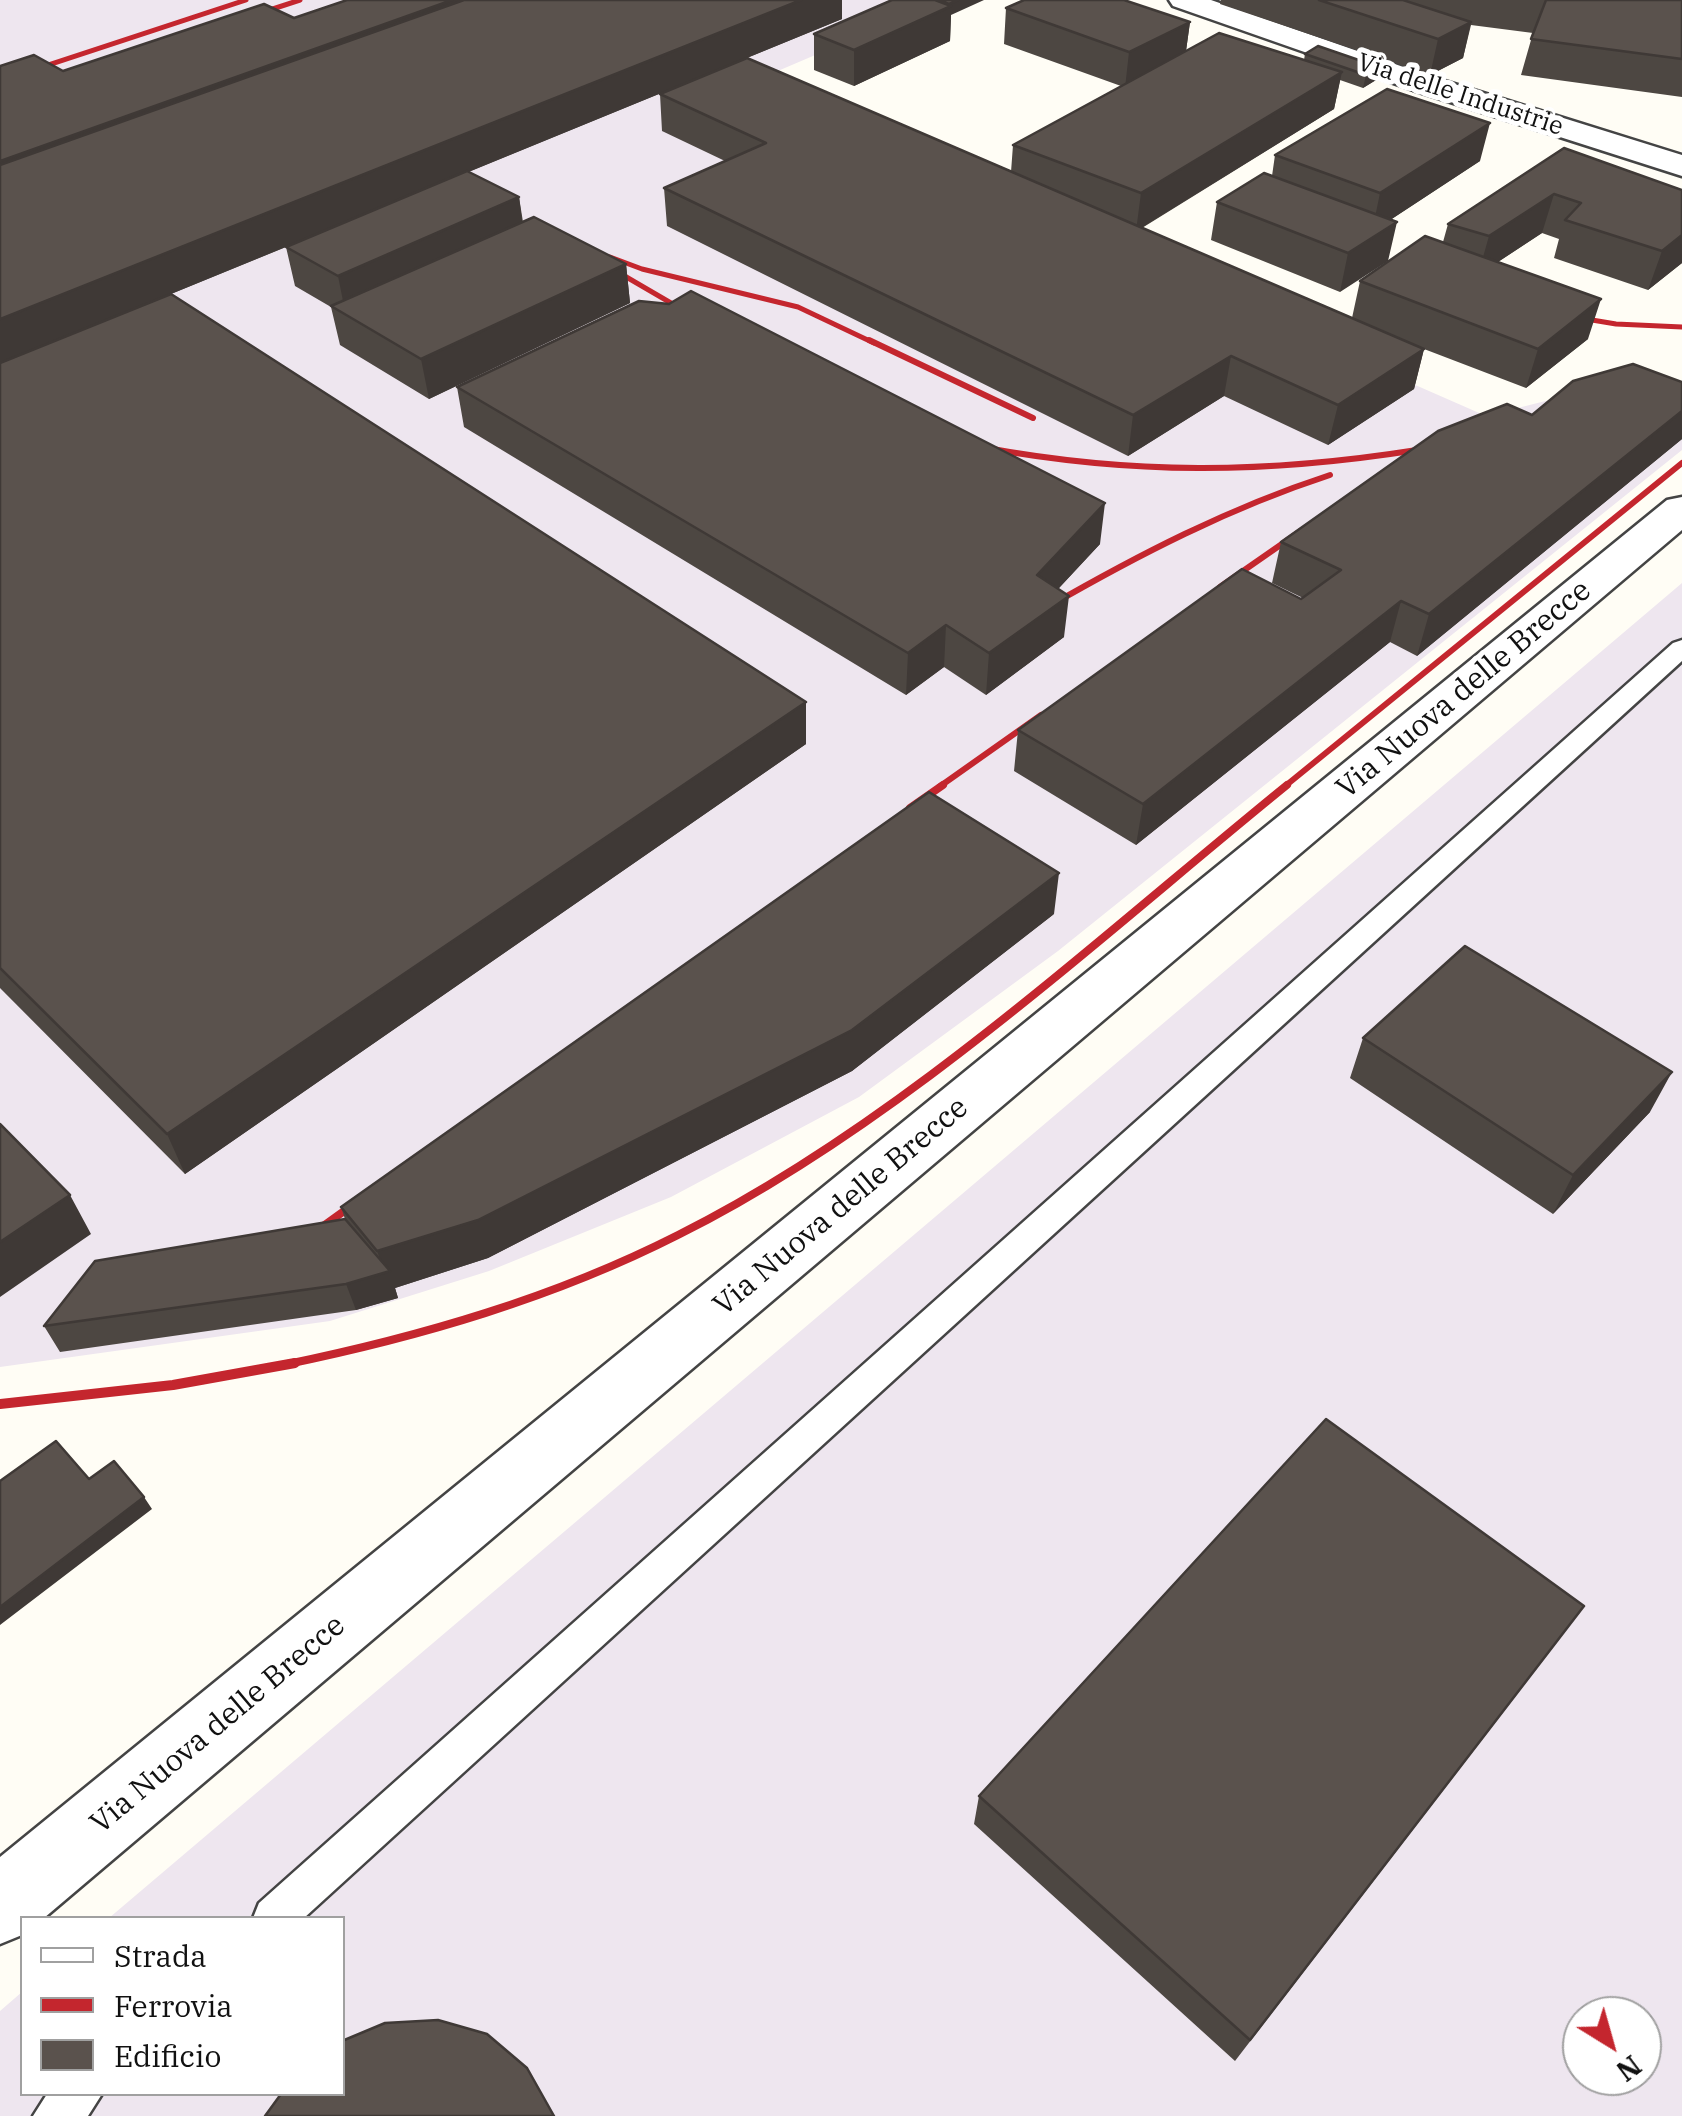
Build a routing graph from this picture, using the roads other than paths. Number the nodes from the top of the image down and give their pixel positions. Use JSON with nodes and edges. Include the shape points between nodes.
{"nodes":[{"id":1,"x":1182,"y":0,"type":"edge"},
{"id":2,"x":1682,"y":166,"type":"edge"},
{"id":3,"x":1682,"y":509,"type":"edge"},
{"id":4,"x":1682,"y":648,"type":"edge"},
{"id":5,"x":0,"y":1906,"type":"edge"},
{"id":6,"x":276,"y":1916,"type":"edge"},
{"id":7,"x":78,"y":2096,"type":"edge"},
{"id":8,"x":55,"y":2116,"type":"edge"}],
"edges":[{"from":1,"to":2,"type":"street","name":"Via delle Industrie"},
{"from":3,"to":5,"type":"street","name":"Via Nuova delle Brecce"},
{"from":4,"to":6,"type":"lane"},
{"from":7,"to":8,"type":"lane"}]}
